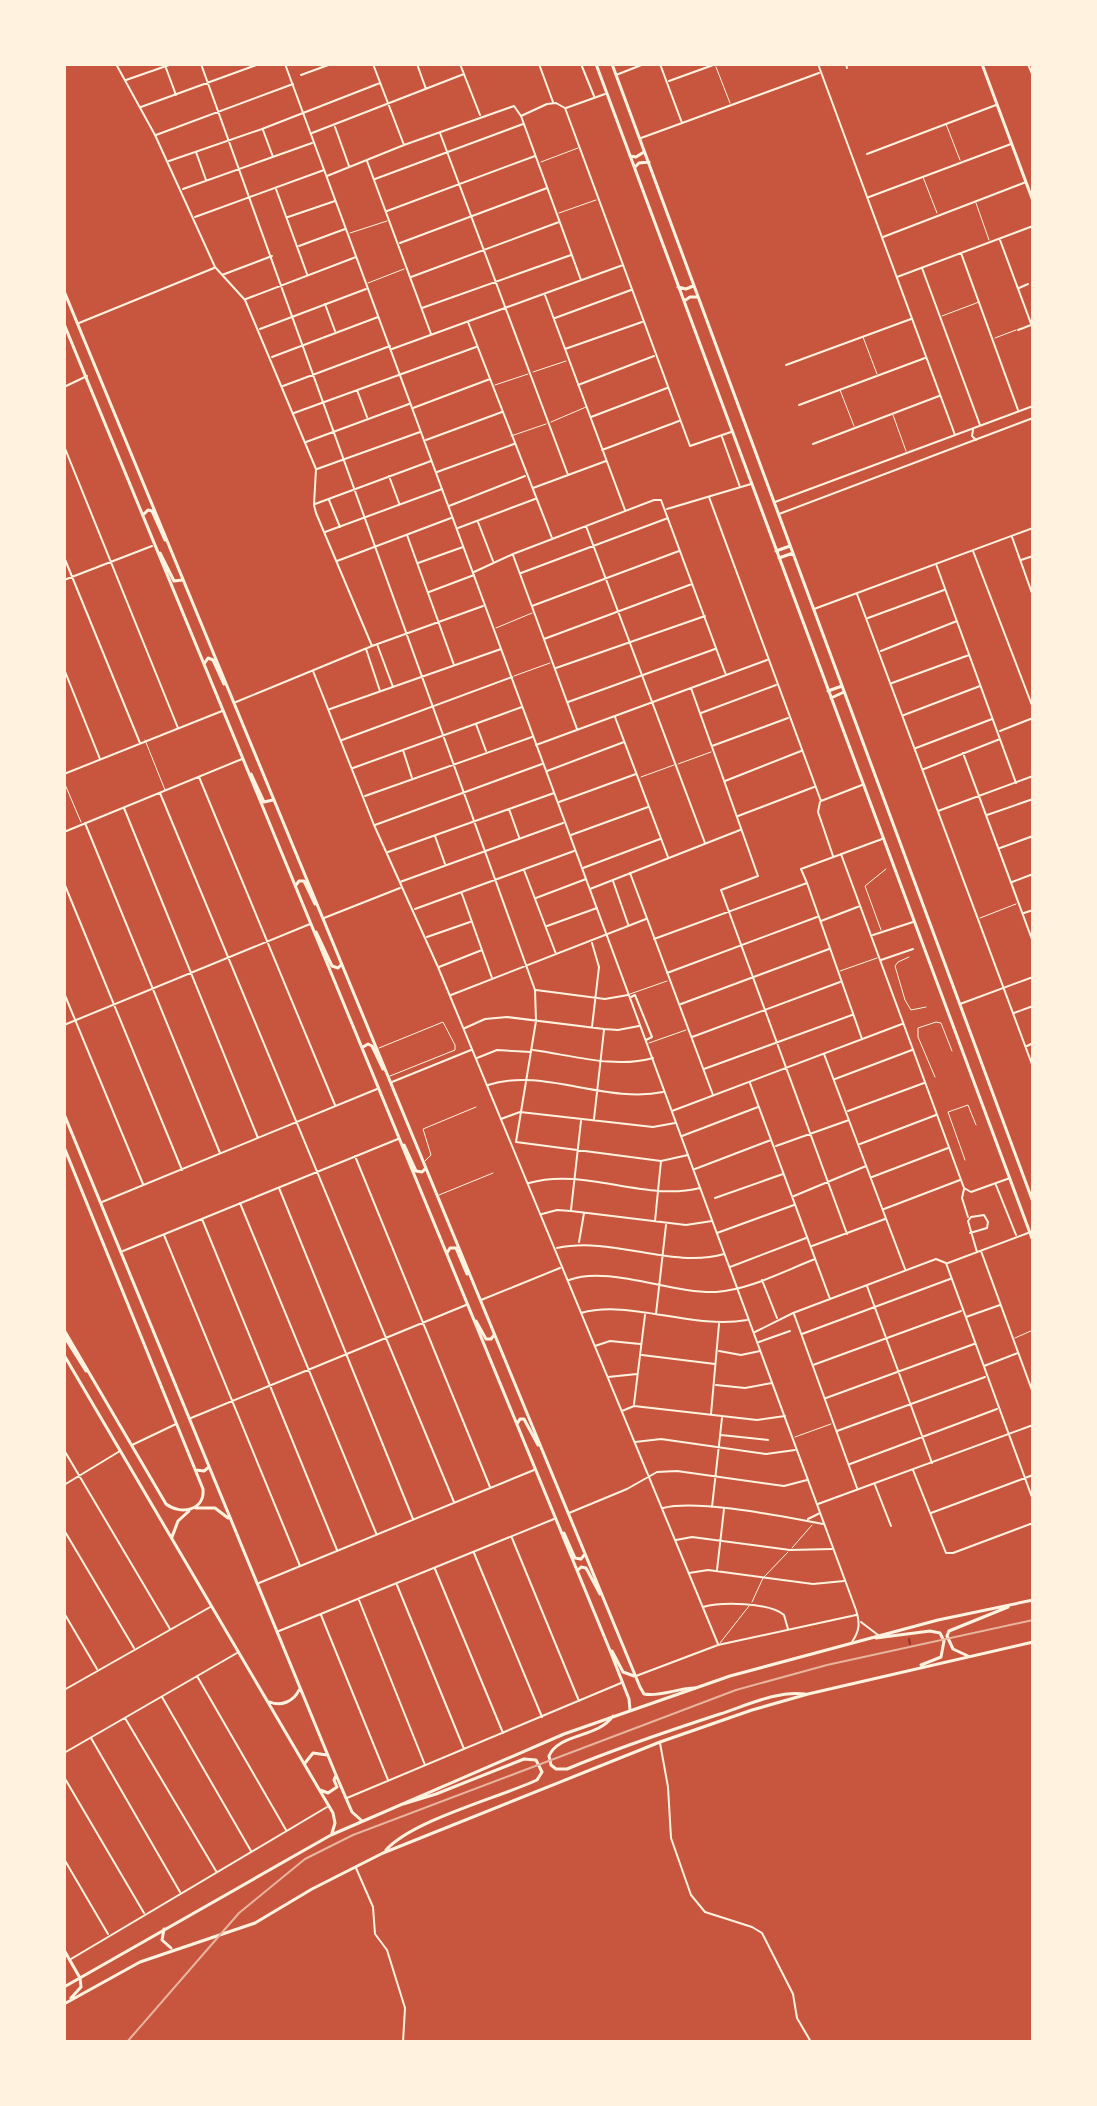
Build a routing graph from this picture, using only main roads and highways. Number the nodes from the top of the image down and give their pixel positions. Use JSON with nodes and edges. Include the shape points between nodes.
{"nodes":[{"id":1,"x":596,"y":64,"type":"edge"},
{"id":2,"x":612,"y":64,"type":"edge"},
{"id":3,"x":982,"y":64,"type":"edge"},
{"id":4,"x":645,"y":152,"type":"junction"},
{"id":5,"x":630,"y":156,"type":"junction"},
{"id":6,"x":649,"y":162,"type":"junction"},
{"id":7,"x":635,"y":167,"type":"junction"},
{"id":8,"x":1031,"y":187,"type":"edge"},
{"id":9,"x":1033,"y":201,"type":"edge"},
{"id":10,"x":694,"y":284,"type":"junction"},
{"id":11,"x":678,"y":287,"type":"junction"},
{"id":12,"x":64,"y":291,"type":"edge"},
{"id":13,"x":697,"y":297,"type":"junction"},
{"id":14,"x":684,"y":301,"type":"junction"},
{"id":15,"x":64,"y":324,"type":"edge"},
{"id":16,"x":65,"y":330,"type":"edge"},
{"id":17,"x":88,"y":378,"type":"junction"},
{"id":18,"x":114,"y":411,"type":"junction"},
{"id":19,"x":143,"y":515,"type":"junction"},
{"id":20,"x":155,"y":546,"type":"junction"},
{"id":21,"x":170,"y":546,"type":"junction"},
{"id":22,"x":790,"y":546,"type":"junction"},
{"id":23,"x":776,"y":551,"type":"junction"},
{"id":24,"x":793,"y":553,"type":"junction"},
{"id":25,"x":779,"y":558,"type":"junction"},
{"id":26,"x":183,"y":577,"type":"junction"},
{"id":27,"x":204,"y":664,"type":"junction"},
{"id":28,"x":842,"y":686,"type":"junction"},
{"id":29,"x":229,"y":691,"type":"junction"},
{"id":30,"x":828,"y":691,"type":"junction"},
{"id":31,"x":844,"y":692,"type":"junction"},
{"id":32,"x":831,"y":698,"type":"junction"},
{"id":33,"x":246,"y":767,"type":"junction"},
{"id":34,"x":273,"y":797,"type":"junction"},
{"id":35,"x":296,"y":886,"type":"junction"},
{"id":36,"x":319,"y":910,"type":"junction"},
{"id":37,"x":311,"y":925,"type":"junction"},
{"id":38,"x":341,"y":963,"type":"junction"},
{"id":39,"x":362,"y":1048,"type":"junction"},
{"id":40,"x":388,"y":1076,"type":"junction"},
{"id":41,"x":991,"y":1087,"type":"junction"},
{"id":42,"x":979,"y":1091,"type":"junction"},
{"id":43,"x":987,"y":1097,"type":"junction"},
{"id":44,"x":64,"y":1114,"type":"edge"},
{"id":45,"x":399,"y":1139,"type":"junction"},
{"id":46,"x":64,"y":1147,"type":"edge"},
{"id":47,"x":81,"y":1155,"type":"junction"},
{"id":48,"x":69,"y":1160,"type":"junction"},
{"id":49,"x":83,"y":1162,"type":"junction"},
{"id":50,"x":71,"y":1166,"type":"junction"},
{"id":51,"x":425,"y":1168,"type":"junction"},
{"id":52,"x":1033,"y":1202,"type":"edge"},
{"id":53,"x":1033,"y":1241,"type":"edge"},
{"id":54,"x":447,"y":1253,"type":"junction"},
{"id":55,"x":472,"y":1280,"type":"junction"},
{"id":56,"x":136,"y":1288,"type":"junction"},
{"id":57,"x":124,"y":1293,"type":"junction"},
{"id":58,"x":138,"y":1295,"type":"junction"},
{"id":59,"x":126,"y":1299,"type":"junction"},
{"id":60,"x":473,"y":1318,"type":"junction"},
{"id":61,"x":64,"y":1330,"type":"edge"},
{"id":62,"x":494,"y":1335,"type":"junction"},
{"id":63,"x":64,"y":1336,"type":"edge"},
{"id":64,"x":64,"y":1355,"type":"edge"},
{"id":65,"x":91,"y":1377,"type":"junction"},
{"id":66,"x":517,"y":1424,"type":"junction"},
{"id":67,"x":542,"y":1452,"type":"junction"},
{"id":68,"x":209,"y":1467,"type":"junction"},
{"id":69,"x":196,"y":1470,"type":"junction"},
{"id":70,"x":192,"y":1509,"type":"junction"},
{"id":71,"x":231,"y":1521,"type":"junction"},
{"id":72,"x":559,"y":1527,"type":"junction"},
{"id":73,"x":171,"y":1538,"type":"junction"},
{"id":74,"x":585,"y":1554,"type":"junction"},
{"id":75,"x":577,"y":1571,"type":"junction"},
{"id":76,"x":602,"y":1597,"type":"junction"},
{"id":77,"x":1033,"y":1600,"type":"edge"},
{"id":78,"x":1015,"y":1604,"type":"junction"},
{"id":79,"x":869,"y":1638,"type":"junction"},
{"id":80,"x":1033,"y":1642,"type":"edge"},
{"id":81,"x":609,"y":1648,"type":"junction"},
{"id":82,"x":969,"y":1657,"type":"junction"},
{"id":83,"x":906,"y":1670,"type":"junction"},
{"id":84,"x":635,"y":1676,"type":"junction"},
{"id":85,"x":300,"y":1688,"type":"junction"},
{"id":86,"x":695,"y":1688,"type":"junction"},
{"id":87,"x":808,"y":1694,"type":"junction"},
{"id":88,"x":267,"y":1700,"type":"junction"},
{"id":89,"x":630,"y":1710,"type":"junction"},
{"id":90,"x":613,"y":1716,"type":"junction"},
{"id":91,"x":327,"y":1755,"type":"junction"},
{"id":92,"x":306,"y":1768,"type":"junction"},
{"id":93,"x":336,"y":1775,"type":"junction"},
{"id":94,"x":318,"y":1787,"type":"junction"},
{"id":95,"x":397,"y":1804,"type":"junction"},
{"id":96,"x":361,"y":1820,"type":"junction"},
{"id":97,"x":331,"y":1835,"type":"junction"},
{"id":98,"x":383,"y":1853,"type":"junction"},
{"id":99,"x":164,"y":1929,"type":"junction"},
{"id":100,"x":174,"y":1949,"type":"junction"},
{"id":101,"x":64,"y":1950,"type":"edge"},
{"id":102,"x":80,"y":1978,"type":"junction"},
{"id":103,"x":64,"y":1987,"type":"edge"},
{"id":104,"x":66,"y":2003,"type":"edge"}],
"edges":[{"from":1,"to":5,"type":"main road"},
{"from":2,"to":4,"type":"main road"},
{"from":3,"to":8,"type":"main road"},
{"from":4,"to":5,"type":"main road"},
{"from":4,"to":6,"type":"main road"},
{"from":5,"to":7,"type":"main road"},
{"from":6,"to":7,"type":"main road"},
{"from":6,"to":10,"type":"main road"},
{"from":7,"to":11,"type":"main road"},
{"from":8,"to":9,"type":"main road"},
{"from":10,"to":11,"type":"main road"},
{"from":10,"to":13,"type":"main road"},
{"from":11,"to":14,"type":"main road"},
{"from":12,"to":18,"type":"main road"},
{"from":13,"to":14,"type":"main road"},
{"from":13,"to":22,"type":"main road"},
{"from":14,"to":23,"type":"main road"},
{"from":15,"to":16,"type":"main road"},
{"from":16,"to":17,"type":"main road"},
{"from":17,"to":18,"type":"main road","via":[[105,415],[112,417]]},
{"from":17,"to":19,"type":"main road"},
{"from":18,"to":21,"type":"main road"},
{"from":19,"to":20,"type":"main road"},
{"from":19,"to":21,"type":"main road","via":[[152,511]]},
{"from":20,"to":26,"type":"main road","via":[[174,581]]},
{"from":20,"to":27,"type":"main road"},
{"from":21,"to":26,"type":"main road"},
{"from":22,"to":23,"type":"main road"},
{"from":22,"to":24,"type":"main road"},
{"from":23,"to":25,"type":"main road"},
{"from":24,"to":25,"type":"main road"},
{"from":24,"to":28,"type":"main road"},
{"from":25,"to":30,"type":"main road"},
{"from":26,"to":29,"type":"main road"},
{"from":27,"to":29,"type":"main road","via":[[213,660]]},
{"from":27,"to":33,"type":"main road"},
{"from":28,"to":30,"type":"main road"},
{"from":28,"to":31,"type":"main road"},
{"from":29,"to":34,"type":"main road"},
{"from":30,"to":32,"type":"main road"},
{"from":31,"to":32,"type":"main road"},
{"from":31,"to":41,"type":"main road"},
{"from":32,"to":42,"type":"main road"},
{"from":33,"to":34,"type":"main road","via":[[264,802]]},
{"from":33,"to":35,"type":"main road"},
{"from":34,"to":36,"type":"main road"},
{"from":35,"to":36,"type":"main road","via":[[304,881]]},
{"from":35,"to":37,"type":"main road"},
{"from":36,"to":38,"type":"main road"},
{"from":37,"to":38,"type":"main road","via":[[332,966]]},
{"from":37,"to":39,"type":"main road"},
{"from":38,"to":40,"type":"main road"},
{"from":39,"to":40,"type":"main road","via":[[372,1046]]},
{"from":39,"to":45,"type":"main road"},
{"from":40,"to":51,"type":"main road"},
{"from":41,"to":42,"type":"main road"},
{"from":41,"to":43,"type":"main road"},
{"from":42,"to":43,"type":"main road"},
{"from":43,"to":52,"type":"main road"},
{"from":43,"to":53,"type":"main road"},
{"from":44,"to":47,"type":"main road"},
{"from":45,"to":51,"type":"main road","via":[[416,1171]]},
{"from":45,"to":54,"type":"main road"},
{"from":46,"to":48,"type":"main road"},
{"from":47,"to":48,"type":"main road"},
{"from":47,"to":49,"type":"main road"},
{"from":48,"to":50,"type":"main road"},
{"from":49,"to":50,"type":"main road"},
{"from":49,"to":56,"type":"main road"},
{"from":50,"to":57,"type":"main road"},
{"from":51,"to":55,"type":"main road"},
{"from":54,"to":55,"type":"main road","via":[[456,1248]]},
{"from":54,"to":60,"type":"main road"},
{"from":55,"to":62,"type":"main road"},
{"from":56,"to":57,"type":"main road"},
{"from":56,"to":58,"type":"main road"},
{"from":57,"to":59,"type":"main road"},
{"from":58,"to":59,"type":"main road"},
{"from":58,"to":68,"type":"main road"},
{"from":59,"to":69,"type":"main road"},
{"from":60,"to":62,"type":"main road","via":[[486,1339]]},
{"from":60,"to":66,"type":"main road"},
{"from":61,"to":65,"type":"main road"},
{"from":62,"to":67,"type":"main road"},
{"from":63,"to":65,"type":"main road"},
{"from":64,"to":73,"type":"main road"},
{"from":65,"to":70,"type":"main road","via":[[166,1504]]},
{"from":66,"to":67,"type":"main road","via":[[524,1419]]},
{"from":66,"to":72,"type":"main road"},
{"from":67,"to":74,"type":"main road"},
{"from":68,"to":69,"type":"main road"},
{"from":68,"to":71,"type":"main road"},
{"from":69,"to":70,"type":"main road","via":[[202,1501]]},
{"from":70,"to":71,"type":"main road","via":[[215,1508]]},
{"from":70,"to":73,"type":"main road","via":[[178,1521]]},
{"from":71,"to":85,"type":"main road"},
{"from":72,"to":74,"type":"main road","via":[[575,1558]]},
{"from":72,"to":75,"type":"main road"},
{"from":73,"to":88,"type":"main road"},
{"from":74,"to":76,"type":"main road"},
{"from":75,"to":76,"type":"main road","via":[[586,1567]]},
{"from":75,"to":81,"type":"main road"},
{"from":76,"to":84,"type":"main road"},
{"from":77,"to":78,"type":"main road"},
{"from":78,"to":79,"type":"main road"},
{"from":78,"to":82,"type":"main road","via":[[949,1631],[953,1649]]},
{"from":79,"to":83,"type":"main road","via":[[940,1633],[941,1657]]},
{"from":79,"to":86,"type":"main road"},
{"from":80,"to":82,"type":"main road"},
{"from":81,"to":84,"type":"main road","via":[[623,1672]]},
{"from":81,"to":89,"type":"main road"},
{"from":82,"to":83,"type":"main road"},
{"from":83,"to":87,"type":"main road"},
{"from":84,"to":86,"type":"main road","via":[[649,1695]]},
{"from":85,"to":88,"type":"main road","via":[[279,1705]]},
{"from":85,"to":91,"type":"main road"},
{"from":86,"to":89,"type":"main road"},
{"from":87,"to":90,"type":"main road","via":[[792,1693],[741,1707],[567,1769],[551,1765],[555,1746],[599,1729]]},
{"from":87,"to":98,"type":"main road","via":[[660,1742]]},
{"from":88,"to":92,"type":"main road"},
{"from":89,"to":90,"type":"main road"},
{"from":90,"to":95,"type":"main road"},
{"from":91,"to":92,"type":"main road","via":[[311,1754]]},
{"from":91,"to":93,"type":"main road"},
{"from":92,"to":94,"type":"main road"},
{"from":93,"to":94,"type":"main road","via":[[333,1791]]},
{"from":93,"to":96,"type":"main road"},
{"from":94,"to":97,"type":"main road","via":[[335,1823]]},
{"from":95,"to":96,"type":"main road"},
{"from":95,"to":98,"type":"main road","via":[[415,1802],[524,1759],[536,1760],[541,1767],[537,1780],[425,1825]]},
{"from":96,"to":97,"type":"main road"},
{"from":97,"to":99,"type":"main road"},
{"from":98,"to":100,"type":"main road","via":[[255,1923]]},
{"from":99,"to":100,"type":"main road","via":[[163,1943]]},
{"from":99,"to":102,"type":"main road"},
{"from":100,"to":104,"type":"main road"},
{"from":101,"to":102,"type":"main road"},
{"from":102,"to":103,"type":"main road"},
{"from":102,"to":104,"type":"main road","via":[[81,1987]]}]}
